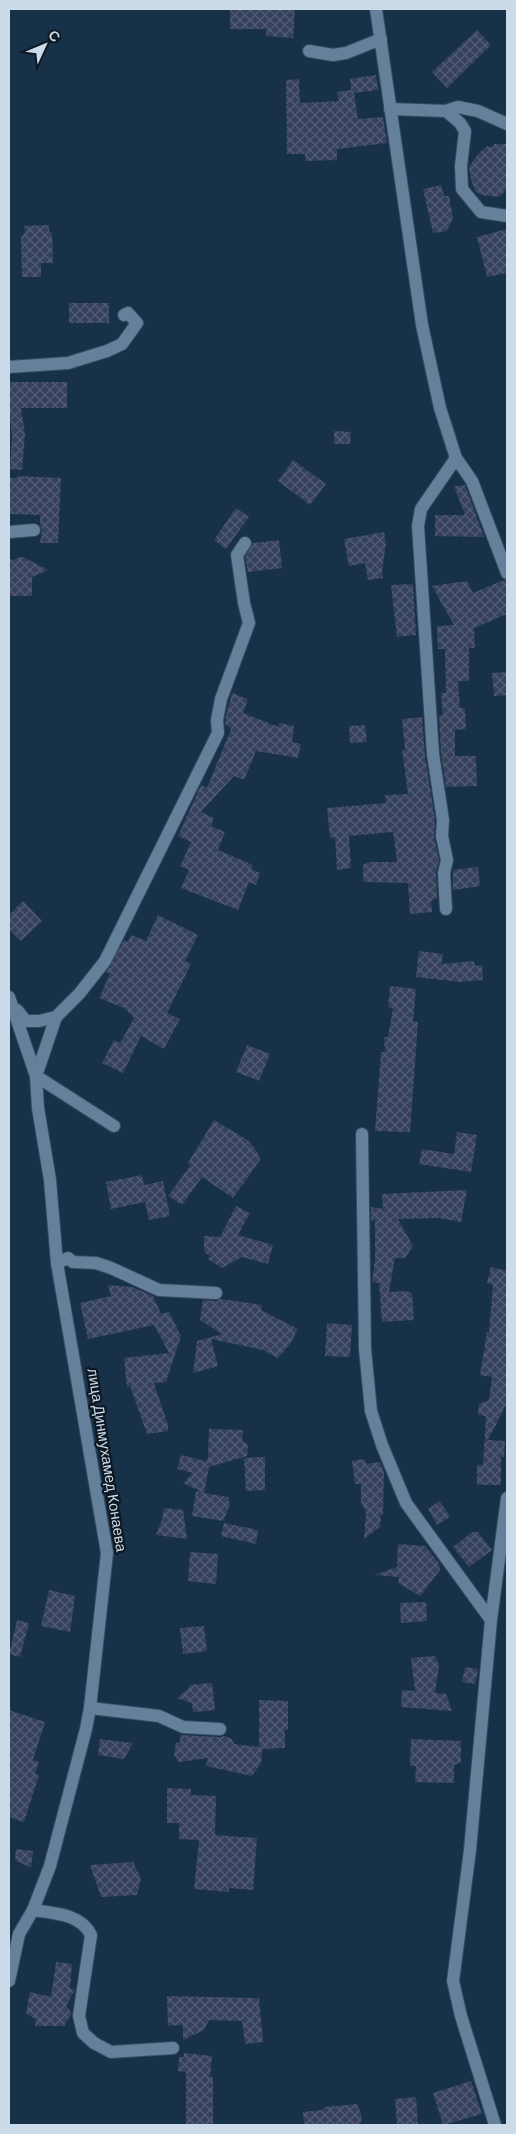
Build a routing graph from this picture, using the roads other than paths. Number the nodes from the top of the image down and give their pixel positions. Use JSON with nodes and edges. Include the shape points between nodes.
{"nodes":[{"id":1,"x":376,"y":9,"type":"edge"},
{"id":2,"x":380,"y":39,"type":"junction"},
{"id":3,"x":309,"y":51,"type":"dead end"},
{"id":4,"x":390,"y":109,"type":"junction"},
{"id":5,"x":446,"y":110,"type":"junction"},
{"id":6,"x":507,"y":124,"type":"edge"},
{"id":7,"x":507,"y":216,"type":"edge"},
{"id":8,"x":124,"y":316,"type":"dead end"},
{"id":9,"x":9,"y":367,"type":"edge"},
{"id":10,"x":456,"y":458,"type":"junction"},
{"id":11,"x":34,"y":530,"type":"dead end"},
{"id":12,"x":9,"y":532,"type":"edge"},
{"id":13,"x":245,"y":543,"type":"dead end"},
{"id":14,"x":507,"y":573,"type":"edge"},
{"id":15,"x":446,"y":909,"type":"dead end"},
{"id":16,"x":10,"y":1000,"type":"edge"},
{"id":17,"x":56,"y":1017,"type":"junction"},
{"id":18,"x":36,"y":1076,"type":"junction"},
{"id":19,"x":114,"y":1126,"type":"dead end"},
{"id":20,"x":362,"y":1134,"type":"dead end"},
{"id":21,"x":57,"y":1263,"type":"junction"},
{"id":22,"x":216,"y":1293,"type":"dead end"},
{"id":23,"x":507,"y":1498,"type":"edge"},
{"id":24,"x":491,"y":1620,"type":"junction"},
{"id":25,"x":90,"y":1708,"type":"junction"},
{"id":26,"x":220,"y":1729,"type":"dead end"},
{"id":27,"x":33,"y":1910,"type":"junction"},
{"id":28,"x":14,"y":1931,"type":"edge"},
{"id":29,"x":9,"y":1981,"type":"edge"},
{"id":30,"x":173,"y":2048,"type":"dead end"},
{"id":31,"x":495,"y":2125,"type":"edge"}],
"edges":[{"from":1,"to":2,"type":"street"},
{"from":2,"to":3,"type":"street","via":[[339,54]]},
{"from":2,"to":4,"type":"street"},
{"from":4,"to":5,"type":"street"},
{"from":4,"to":10,"type":"street","via":[[422,325],[440,408]]},
{"from":5,"to":6,"type":"street","via":[[465,108]]},
{"from":5,"to":7,"type":"street","via":[[465,131],[460,166],[462,189],[481,212]]},
{"from":8,"to":9,"type":"street","via":[[128,312],[137,323],[122,344],[107,351],[68,363]]},
{"from":10,"to":14,"type":"street","via":[[472,481]]},
{"from":10,"to":15,"type":"street","via":[[421,510],[418,526],[433,754],[447,860],[444,874]]},
{"from":11,"to":12,"type":"street"},
{"from":13,"to":17,"type":"street","via":[[237,555],[249,623],[221,699],[218,733],[105,961]]},
{"from":16,"to":17,"type":"street","via":[[26,1021]]},
{"from":16,"to":18,"type":"street","name":"лица Динмухамед Конаева"},
{"from":17,"to":18,"type":"street"},
{"from":18,"to":19,"type":"street"},
{"from":18,"to":21,"type":"street","name":"лица Динмухамед Конаева"},
{"from":20,"to":24,"type":"street","via":[[365,1349],[371,1412],[406,1503]]},
{"from":21,"to":22,"type":"street","via":[[68,1258],[73,1262],[96,1263],[160,1290]]},
{"from":21,"to":25,"type":"street","name":"лица Динмухамед Конаева","via":[[107,1553]]},
{"from":23,"to":24,"type":"street"},
{"from":24,"to":31,"type":"street","via":[[470,1850],[453,1981]]},
{"from":25,"to":26,"type":"street","via":[[159,1716],[183,1727]]},
{"from":25,"to":27,"type":"street","name":"лица Динмухамед Конаева","via":[[50,1866]]},
{"from":27,"to":28,"type":"street","name":"лица Динмухамед Конаева"},
{"from":27,"to":30,"type":"street","via":[[74,1918],[86,1925],[91,1934],[79,2016],[83,2032],[94,2043],[111,2052]]},
{"from":28,"to":29,"type":"street","name":"лица Динмухамед Конаева"}]}
